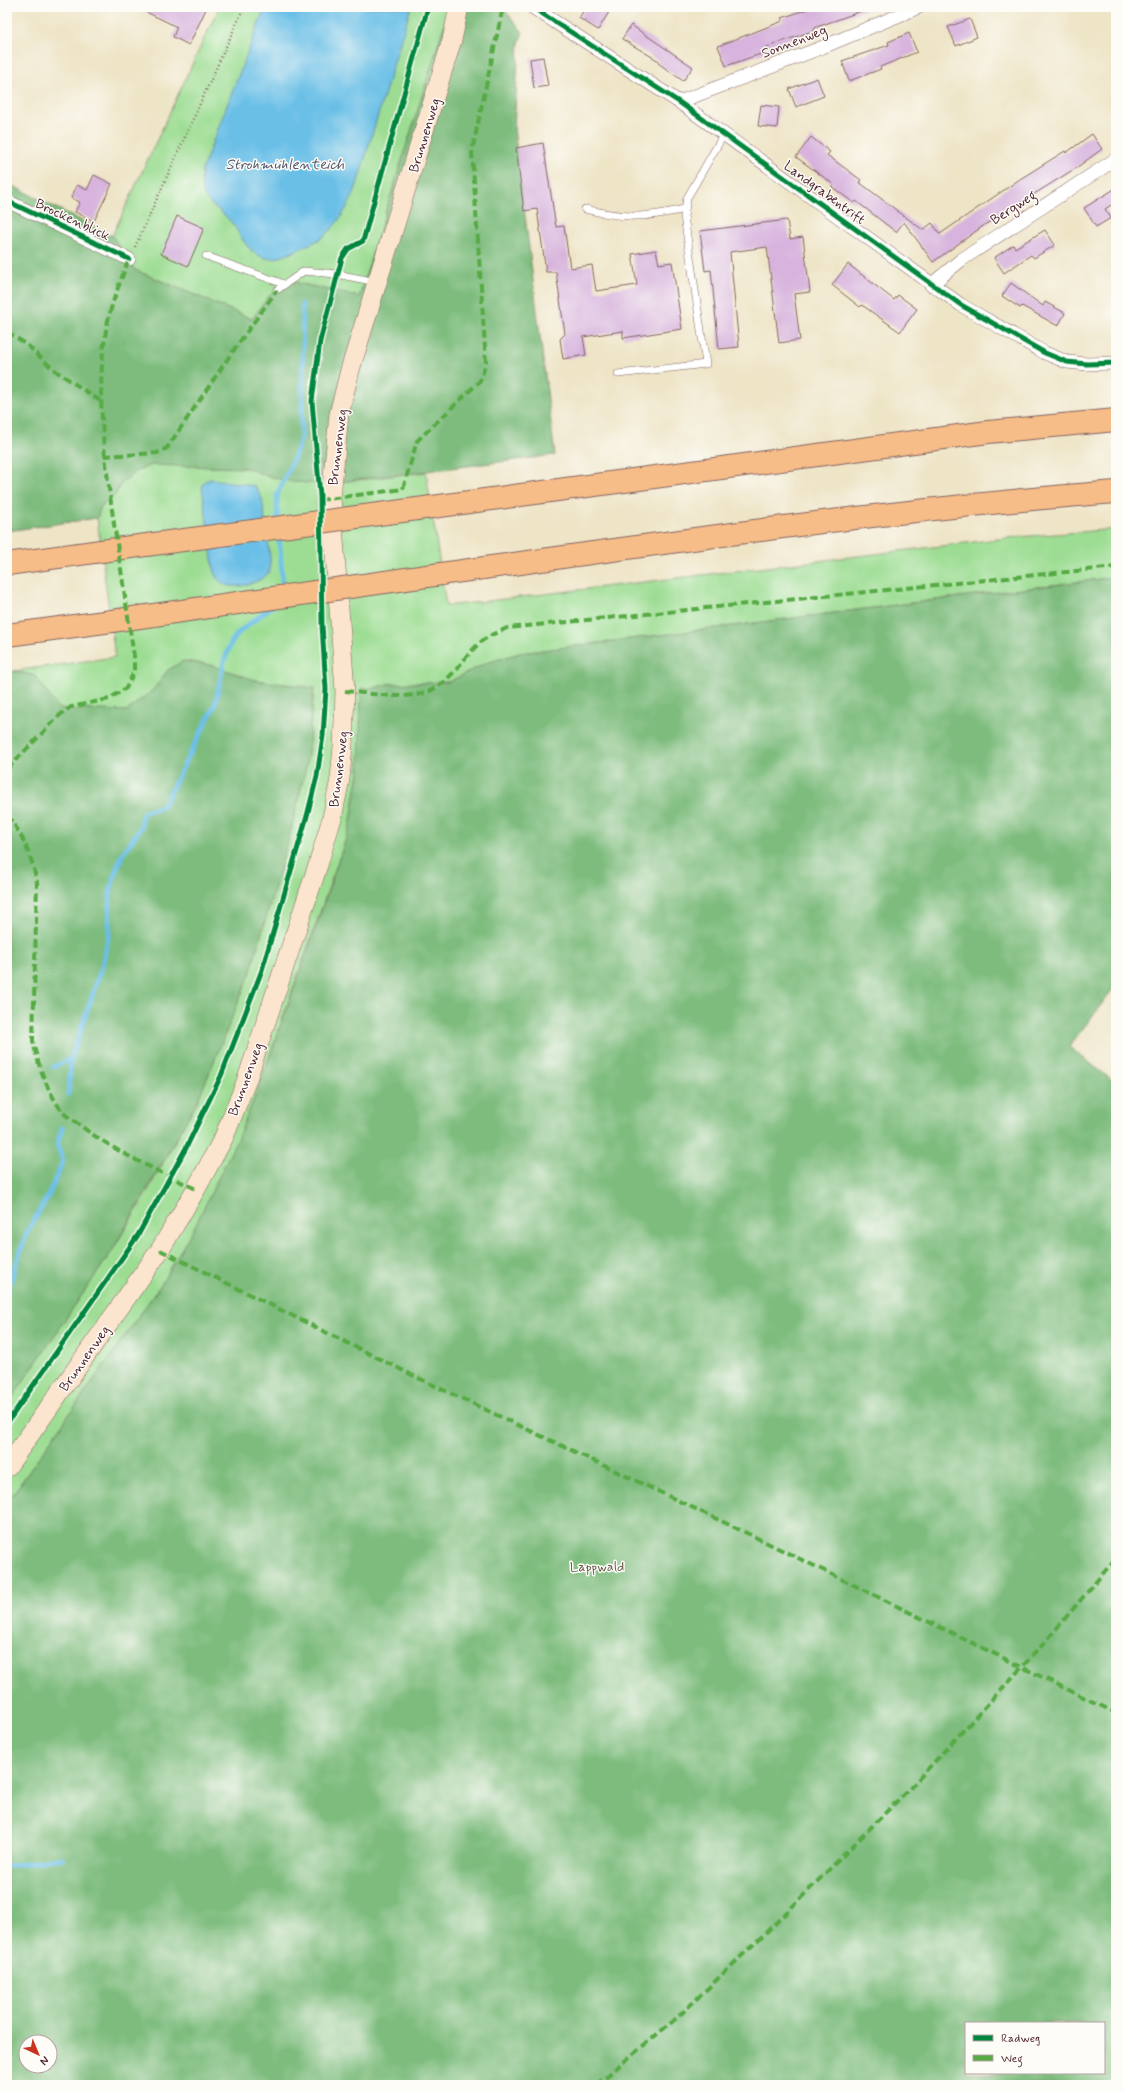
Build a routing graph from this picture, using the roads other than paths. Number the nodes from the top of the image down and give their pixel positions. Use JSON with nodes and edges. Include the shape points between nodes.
{"nodes":[{"id":1,"x":458,"y":7,"type":"edge"},
{"id":2,"x":532,"y":7,"type":"edge"},
{"id":3,"x":919,"y":7,"type":"edge"},
{"id":4,"x":906,"y":10,"type":"edge"},
{"id":5,"x":679,"y":102,"type":"junction"},
{"id":6,"x":724,"y":134,"type":"junction"},
{"id":7,"x":1116,"y":159,"type":"edge"},
{"id":8,"x":7,"y":201,"type":"edge"},
{"id":9,"x":585,"y":208,"type":"dead end"},
{"id":10,"x":685,"y":209,"type":"junction"},
{"id":11,"x":206,"y":256,"type":"dead end"},
{"id":12,"x":129,"y":259,"type":"road end"},
{"id":13,"x":377,"y":282,"type":"junction"},
{"id":14,"x":284,"y":284,"type":"junction"},
{"id":15,"x":931,"y":285,"type":"junction"},
{"id":16,"x":277,"y":290,"type":"dead end"},
{"id":17,"x":1116,"y":363,"type":"edge"},
{"id":18,"x":618,"y":374,"type":"dead end"},
{"id":19,"x":1116,"y":420,"type":"edge"},
{"id":20,"x":1116,"y":492,"type":"edge"},
{"id":21,"x":7,"y":564,"type":"edge"},
{"id":22,"x":7,"y":635,"type":"edge"},
{"id":23,"x":7,"y":1467,"type":"edge"}],
"edges":[{"from":1,"to":13,"type":"main road","name":"Brunnenweg","via":[[450,47]]},
{"from":2,"to":5,"type":"street","name":"Landgrabentrift"},
{"from":3,"to":4,"type":"street","name":"Sonnenweg"},
{"from":4,"to":5,"type":"street","name":"Sonnenweg"},
{"from":5,"to":6,"type":"street","name":"Landgrabentrift"},
{"from":6,"to":10,"type":"lane","via":[[686,198]]},
{"from":6,"to":15,"type":"street","name":"Landgrabentrift"},
{"from":7,"to":15,"type":"street","name":"Bergweg","via":[[961,260]]},
{"from":8,"to":12,"type":"street","name":"Brockenblick"},
{"from":9,"to":10,"type":"lane","via":[[615,216],[649,217]]},
{"from":10,"to":18,"type":"lane","via":[[706,364]]},
{"from":11,"to":14,"type":"lane"},
{"from":13,"to":14,"type":"lane","via":[[304,271]]},
{"from":13,"to":23,"type":"main road","name":"Brunnenweg","via":[[350,370],[339,414],[335,449],[331,498],[345,691],[344,722],[340,779],[318,865],[246,1082],[224,1137],[160,1250]]},
{"from":14,"to":16,"type":"lane"},
{"from":15,"to":17,"type":"street","name":"Landgrabentrift","via":[[1045,353],[1067,362]]},
{"from":19,"to":21,"type":"highway","bridge":true,"via":[[988,432]]},
{"from":20,"to":22,"type":"highway","bridge":true,"via":[[774,528]]}]}
